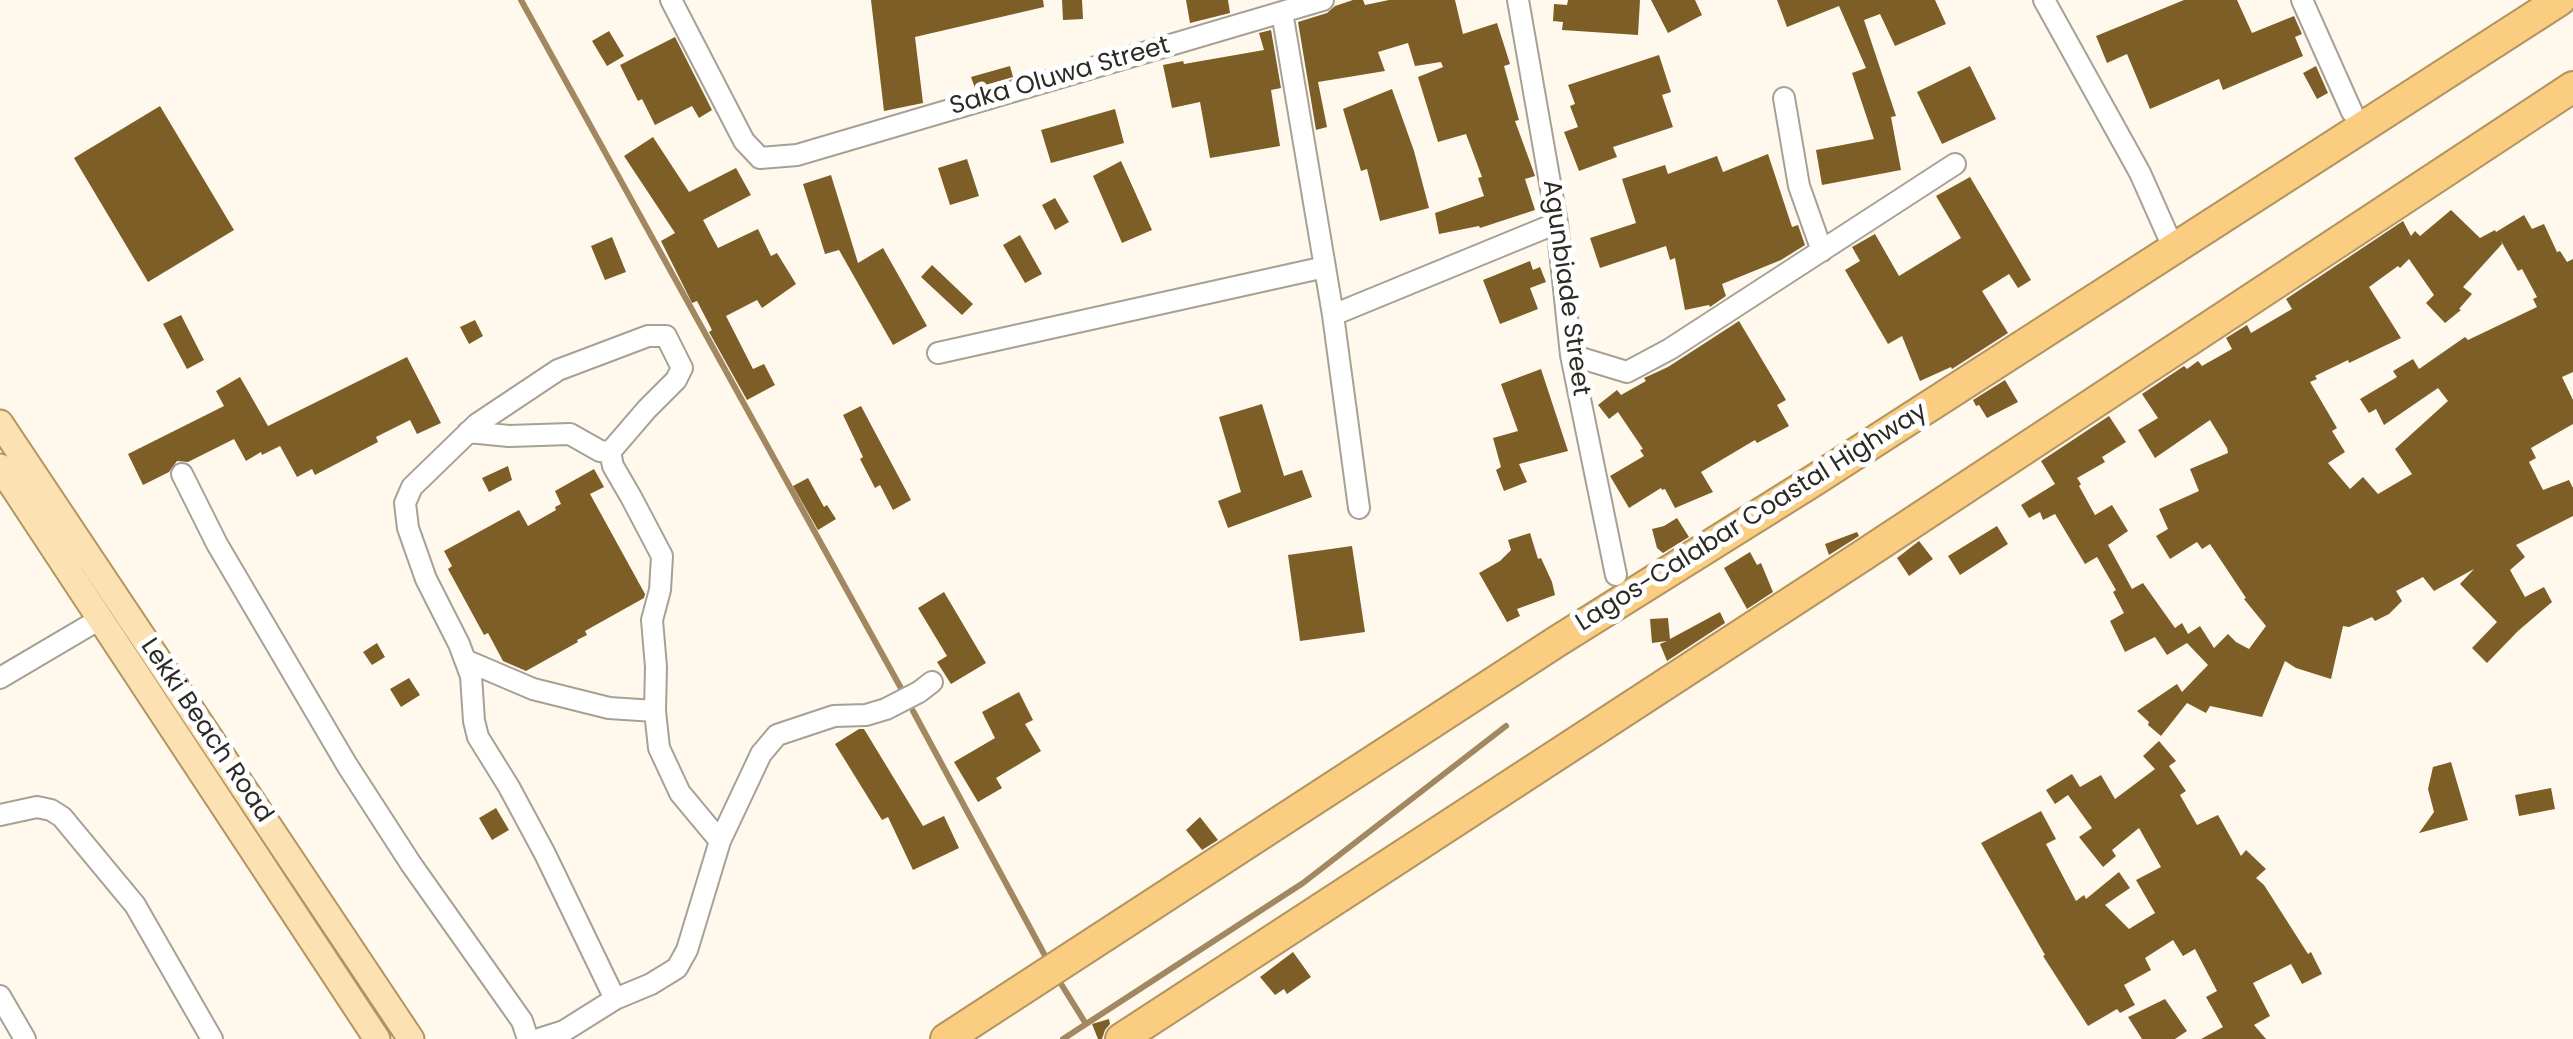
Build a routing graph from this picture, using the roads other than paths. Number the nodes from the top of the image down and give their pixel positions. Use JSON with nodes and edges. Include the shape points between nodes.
{"nodes":[{"id":1,"x":670,"y":0,"type":"edge"},
{"id":2,"x":1323,"y":0,"type":"edge"},
{"id":3,"x":1518,"y":0,"type":"edge"},
{"id":4,"x":2044,"y":0,"type":"edge"},
{"id":5,"x":2302,"y":0,"type":"edge"},
{"id":6,"x":2560,"y":0,"type":"edge"},
{"id":7,"x":1282,"y":12,"type":"junction"},
{"id":8,"x":2573,"y":86,"type":"edge"},
{"id":9,"x":1784,"y":98,"type":"dead end"},
{"id":10,"x":2352,"y":112,"type":"dead end"},
{"id":11,"x":1955,"y":164,"type":"dead end"},
{"id":12,"x":1557,"y":223,"type":"junction"},
{"id":13,"x":2168,"y":236,"type":"dead end"},
{"id":14,"x":1822,"y":250,"type":"junction"},
{"id":15,"x":1325,"y":267,"type":"junction"},
{"id":16,"x":1333,"y":314,"type":"junction"},
{"id":17,"x":938,"y":353,"type":"dead end"},
{"id":18,"x":1572,"y":355,"type":"junction"},
{"id":19,"x":0,"y":423,"type":"edge"},
{"id":20,"x":468,"y":432,"type":"junction"},
{"id":21,"x":610,"y":452,"type":"junction"},
{"id":22,"x":0,"y":467,"type":"edge"},
{"id":23,"x":182,"y":474,"type":"dead end"},
{"id":24,"x":1359,"y":508,"type":"dead end"},
{"id":25,"x":1616,"y":575,"type":"dead end"},
{"id":26,"x":100,"y":619,"type":"junction"},
{"id":27,"x":465,"y":660,"type":"junction"},
{"id":28,"x":0,"y":678,"type":"edge"},
{"id":29,"x":932,"y":682,"type":"dead end"},
{"id":30,"x":655,"y":711,"type":"junction"},
{"id":31,"x":0,"y":815,"type":"edge"},
{"id":32,"x":720,"y":841,"type":"junction"},
{"id":33,"x":0,"y":996,"type":"edge"},
{"id":34,"x":615,"y":999,"type":"junction"},
{"id":35,"x":25,"y":1039,"type":"edge"},
{"id":36,"x":212,"y":1039,"type":"edge"},
{"id":37,"x":378,"y":1039,"type":"edge"},
{"id":38,"x":411,"y":1039,"type":"edge"},
{"id":39,"x":528,"y":1039,"type":"edge"},
{"id":40,"x":539,"y":1039,"type":"edge"},
{"id":41,"x":946,"y":1039,"type":"edge"},
{"id":42,"x":1121,"y":1039,"type":"edge"}],
"edges":[{"from":1,"to":7,"type":"street","name":"Saka Oluwa Street","via":[[744,141],[760,158],[798,155]]},
{"from":2,"to":7,"type":"street","name":"Saka Oluwa Street"},
{"from":3,"to":12,"type":"street","name":"Agunbiade Street"},
{"from":4,"to":13,"type":"street"},
{"from":5,"to":10,"type":"street"},
{"from":6,"to":41,"type":"highway","name":"Lagos-Calabar Coastal Highway"},
{"from":7,"to":15,"type":"street"},
{"from":8,"to":42,"type":"highway"},
{"from":9,"to":14,"type":"street","via":[[1799,186]]},
{"from":11,"to":14,"type":"street"},
{"from":12,"to":16,"type":"street"},
{"from":12,"to":18,"type":"street","name":"Agunbiade Street"},
{"from":14,"to":18,"type":"street","via":[[1627,372]]},
{"from":15,"to":16,"type":"street"},
{"from":15,"to":17,"type":"street"},
{"from":16,"to":24,"type":"street"},
{"from":18,"to":25,"type":"street","name":"Agunbiade Street"},
{"from":19,"to":38,"type":"main road","name":"Lekki Beach Road"},
{"from":20,"to":21,"type":"street","via":[[570,434]]},
{"from":20,"to":21,"type":"street","via":[[558,370],[648,336],[666,336],[682,368]]},
{"from":20,"to":27,"type":"street","via":[[412,487],[405,503],[426,578]]},
{"from":21,"to":30,"type":"street","via":[[662,556],[652,620]]},
{"from":22,"to":26,"type":"main road","name":"Lekki Beach Road"},
{"from":23,"to":39,"type":"street","via":[[347,765]]},
{"from":26,"to":28,"type":"street"},
{"from":26,"to":37,"type":"main road","name":"Lekki Beach Road"},
{"from":27,"to":30,"type":"street","via":[[533,689],[609,708]]},
{"from":27,"to":34,"type":"street","via":[[478,737],[545,854]]},
{"from":29,"to":32,"type":"street","via":[[886,709],[834,716],[777,736],[761,754]]},
{"from":30,"to":32,"type":"street","via":[[659,748],[680,793]]},
{"from":31,"to":36,"type":"street","via":[[37,807],[62,817],[135,905]]},
{"from":32,"to":34,"type":"street","via":[[677,968]]},
{"from":33,"to":35,"type":"street"},
{"from":34,"to":40,"type":"street"}]}
